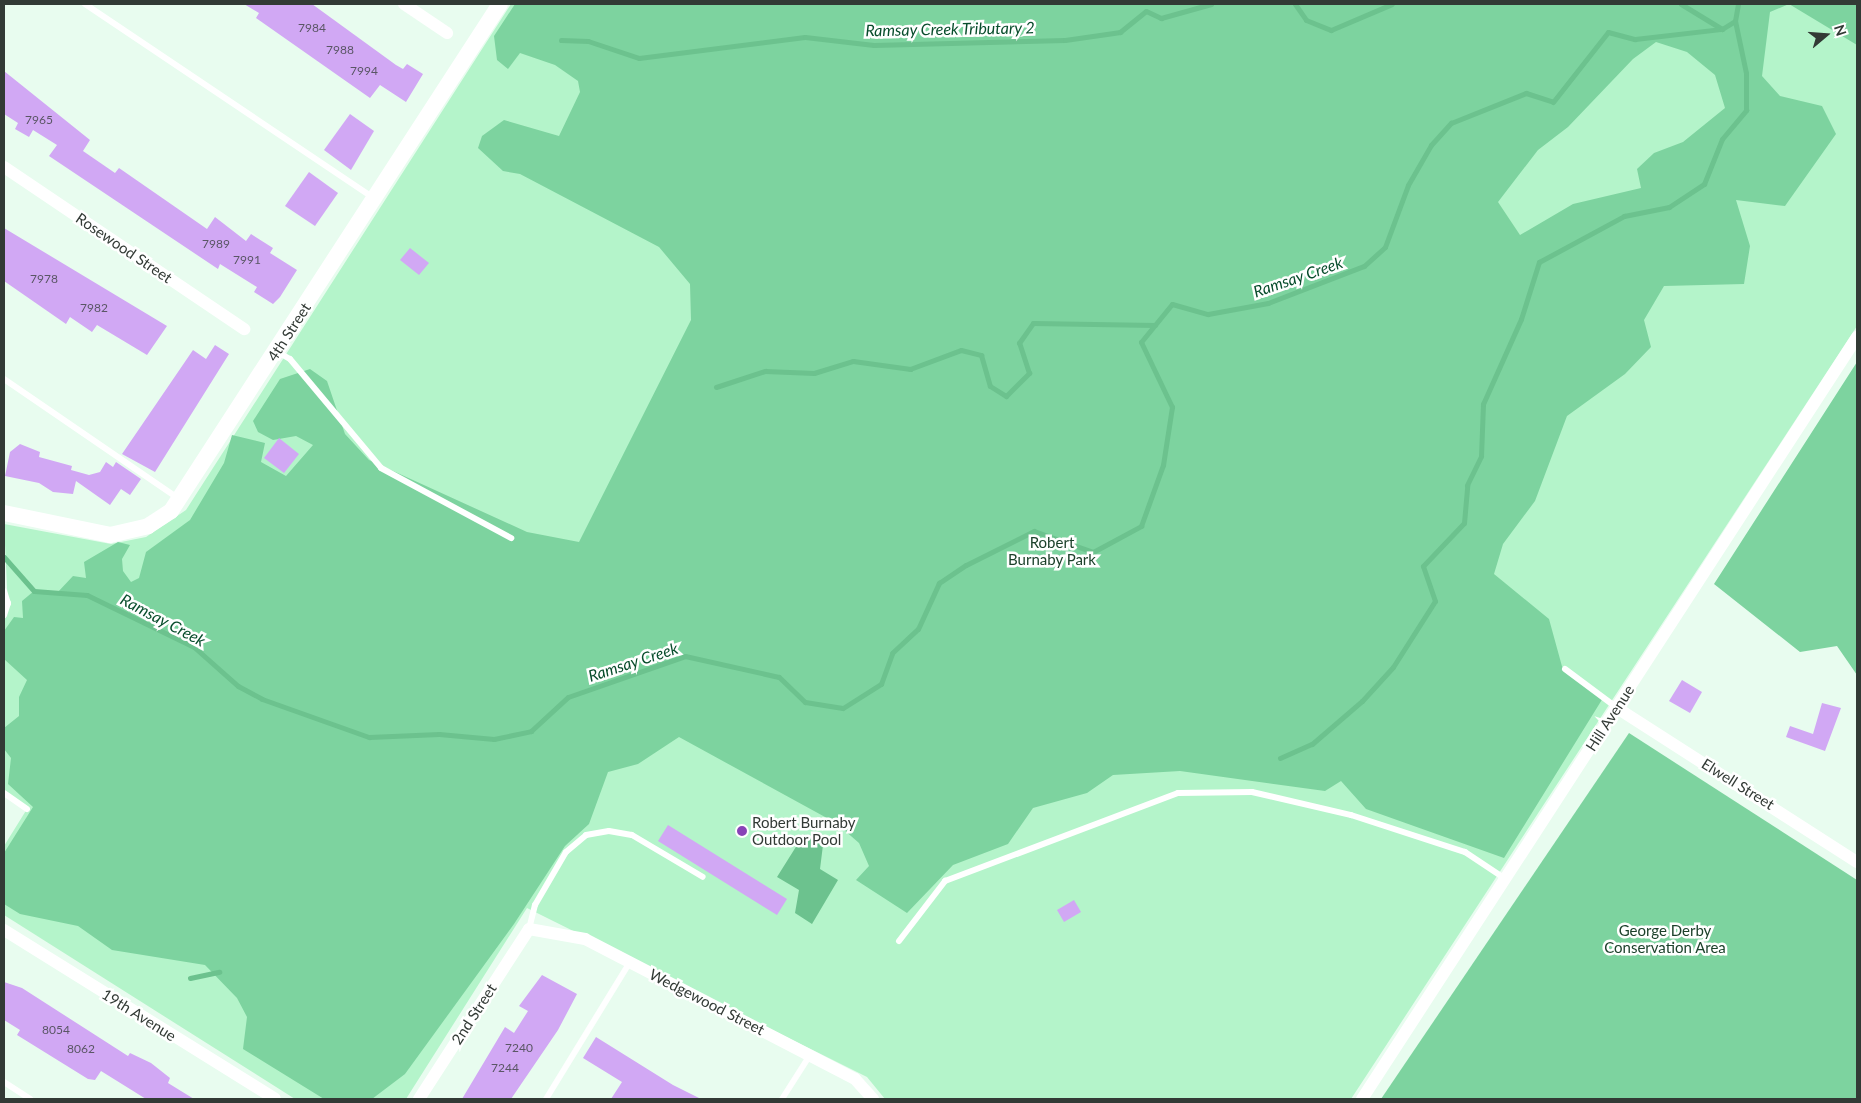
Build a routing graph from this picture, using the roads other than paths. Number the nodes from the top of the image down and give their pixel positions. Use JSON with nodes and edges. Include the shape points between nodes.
{"nodes":[{"id":1,"x":86,"y":4,"type":"edge"},
{"id":2,"x":404,"y":4,"type":"edge"},
{"id":3,"x":500,"y":4,"type":"edge"},
{"id":4,"x":447,"y":32,"type":"dead end"},
{"id":5,"x":4,"y":167,"type":"edge"},
{"id":6,"x":375,"y":199,"type":"junction"},
{"id":7,"x":244,"y":329,"type":"dead end"},
{"id":8,"x":1857,"y":337,"type":"edge"},
{"id":9,"x":276,"y":351,"type":"junction"},
{"id":10,"x":4,"y":379,"type":"edge"},
{"id":11,"x":181,"y":500,"type":"junction"},
{"id":12,"x":4,"y":513,"type":"edge"},
{"id":13,"x":511,"y":538,"type":"dead end"},
{"id":14,"x":4,"y":591,"type":"edge"},
{"id":15,"x":4,"y":615,"type":"edge"},
{"id":16,"x":1564,"y":668,"type":"dead end"},
{"id":17,"x":1617,"y":708,"type":"junction"},
{"id":18,"x":4,"y":794,"type":"edge"},
{"id":19,"x":27,"y":809,"type":"dead end"},
{"id":20,"x":1857,"y":862,"type":"edge"},
{"id":21,"x":703,"y":877,"type":"dead end"},
{"id":22,"x":1504,"y":878,"type":"junction"},
{"id":23,"x":529,"y":929,"type":"junction"},
{"id":24,"x":4,"y":930,"type":"edge"},
{"id":25,"x":899,"y":941,"type":"dead end"},
{"id":26,"x":630,"y":962,"type":"junction"},
{"id":27,"x":810,"y":1055,"type":"junction"},
{"id":28,"x":4,"y":1082,"type":"edge"},
{"id":29,"x":270,"y":1098,"type":"edge"},
{"id":30,"x":30,"y":1099,"type":"edge"},
{"id":31,"x":420,"y":1099,"type":"edge"},
{"id":32,"x":546,"y":1099,"type":"edge"},
{"id":33,"x":782,"y":1099,"type":"edge"},
{"id":34,"x":873,"y":1099,"type":"edge"},
{"id":35,"x":1362,"y":1099,"type":"edge"}],
"edges":[{"from":1,"to":6,"type":"lane"},
{"from":2,"to":4,"type":"street"},
{"from":3,"to":6,"type":"street","name":"4th Street"},
{"from":5,"to":7,"type":"street","name":"Rosewood Street"},
{"from":6,"to":9,"type":"street","name":"4th Street"},
{"from":8,"to":17,"type":"street","name":"Hill Avenue","via":[[1708,561]]},
{"from":9,"to":11,"type":"street","name":"4th Street"},
{"from":9,"to":13,"type":"lane","via":[[290,359],[381,468]]},
{"from":10,"to":11,"type":"lane"},
{"from":11,"to":12,"type":"street","name":"4th Street","via":[[148,526],[110,535]]},
{"from":14,"to":15,"type":"lane","via":[[8,603]]},
{"from":16,"to":17,"type":"lane"},
{"from":17,"to":20,"type":"street","name":"Elwell Street"},
{"from":17,"to":22,"type":"street","name":"Hill Avenue"},
{"from":18,"to":19,"type":"lane"},
{"from":21,"to":23,"type":"lane","via":[[632,835],[609,831],[586,835],[566,852],[535,905]]},
{"from":22,"to":25,"type":"lane","via":[[1465,852],[1351,815],[1252,792],[1178,793],[945,881]]},
{"from":22,"to":35,"type":"street","name":"Hill Avenue"},
{"from":23,"to":26,"type":"street","name":"Wedgewood Street","via":[[585,939]]},
{"from":23,"to":31,"type":"street","name":"2nd Street"},
{"from":24,"to":29,"type":"street","name":"19th Avenue"},
{"from":26,"to":27,"type":"street","name":"Wedgewood Street"},
{"from":26,"to":32,"type":"lane"},
{"from":27,"to":33,"type":"lane"},
{"from":27,"to":34,"type":"street","name":"Wedgewood Street","via":[[856,1079]]},
{"from":28,"to":30,"type":"lane"}]}
